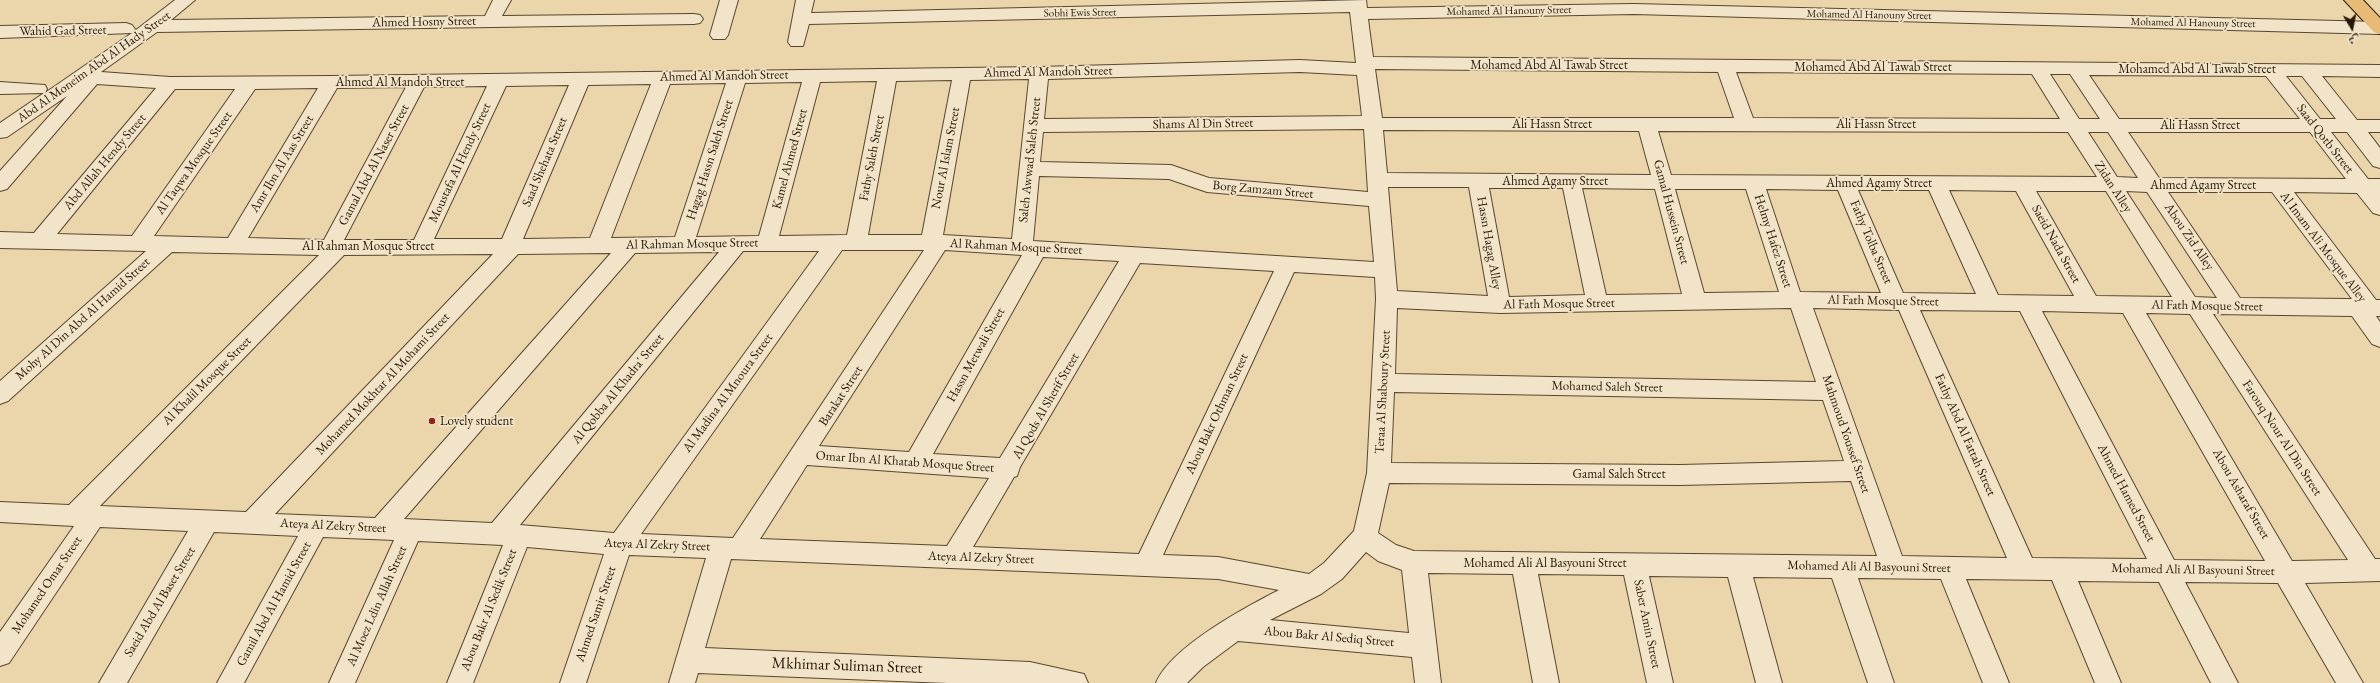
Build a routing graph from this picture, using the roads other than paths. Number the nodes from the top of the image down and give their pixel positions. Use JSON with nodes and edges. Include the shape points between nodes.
{"nodes":[{"id":1,"x":164,"y":0,"type":"edge"},
{"id":2,"x":186,"y":0,"type":"edge"},
{"id":3,"x":502,"y":0,"type":"edge"},
{"id":4,"x":729,"y":0,"type":"edge"},
{"id":5,"x":805,"y":0,"type":"edge"},
{"id":6,"x":2353,"y":0,"type":"edge"},
{"id":7,"x":1358,"y":7,"type":"edge"},
{"id":8,"x":694,"y":19,"type":"dead end"},
{"id":9,"x":802,"y":19,"type":"junction"},
{"id":10,"x":491,"y":21,"type":"junction"},
{"id":11,"x":154,"y":26,"type":"junction"},
{"id":12,"x":2380,"y":28,"type":"edge"},
{"id":13,"x":126,"y":29,"type":"junction"},
{"id":14,"x":0,"y":32,"type":"edge"},
{"id":15,"x":719,"y":36,"type":"dead end"},
{"id":16,"x":797,"y":42,"type":"dead end"},
{"id":17,"x":1366,"y":66,"type":"junction"},
{"id":18,"x":1725,"y":66,"type":"junction"},
{"id":19,"x":2037,"y":68,"type":"junction"},
{"id":20,"x":2076,"y":68,"type":"junction"},
{"id":21,"x":2271,"y":70,"type":"junction"},
{"id":22,"x":2307,"y":70,"type":"junction"},
{"id":23,"x":2380,"y":71,"type":"edge"},
{"id":24,"x":1039,"y":73,"type":"junction"},
{"id":25,"x":888,"y":74,"type":"junction"},
{"id":26,"x":962,"y":74,"type":"junction"},
{"id":27,"x":813,"y":75,"type":"junction"},
{"id":28,"x":738,"y":76,"type":"junction"},
{"id":29,"x":663,"y":77,"type":"junction"},
{"id":30,"x":87,"y":78,"type":"junction"},
{"id":31,"x":581,"y":79,"type":"junction"},
{"id":32,"x":499,"y":81,"type":"junction"},
{"id":33,"x":331,"y":82,"type":"junction"},
{"id":34,"x":418,"y":82,"type":"junction"},
{"id":35,"x":170,"y":83,"type":"junction"},
{"id":36,"x":250,"y":83,"type":"junction"},
{"id":37,"x":0,"y":88,"type":"edge"},
{"id":38,"x":38,"y":89,"type":"junction"},
{"id":39,"x":0,"y":114,"type":"edge"},
{"id":40,"x":1373,"y":123,"type":"junction"},
{"id":41,"x":1647,"y":124,"type":"junction"},
{"id":42,"x":1746,"y":124,"type":"junction"},
{"id":43,"x":2073,"y":124,"type":"junction"},
{"id":44,"x":2113,"y":124,"type":"junction"},
{"id":45,"x":1034,"y":126,"type":"junction"},
{"id":46,"x":2315,"y":126,"type":"junction"},
{"id":47,"x":2352,"y":126,"type":"junction"},
{"id":48,"x":2380,"y":126,"type":"edge"},
{"id":49,"x":0,"y":132,"type":"edge"},
{"id":50,"x":2380,"y":161,"type":"edge"},
{"id":51,"x":1030,"y":169,"type":"junction"},
{"id":52,"x":1478,"y":181,"type":"junction"},
{"id":53,"x":1571,"y":181,"type":"junction"},
{"id":54,"x":1663,"y":182,"type":"junction"},
{"id":55,"x":1754,"y":182,"type":"junction"},
{"id":56,"x":1845,"y":183,"type":"junction"},
{"id":57,"x":1936,"y":183,"type":"junction"},
{"id":58,"x":0,"y":184,"type":"edge"},
{"id":59,"x":2022,"y":184,"type":"junction"},
{"id":60,"x":2111,"y":184,"type":"junction"},
{"id":61,"x":2154,"y":185,"type":"junction"},
{"id":62,"x":2277,"y":185,"type":"junction"},
{"id":63,"x":2371,"y":186,"type":"edge"},
{"id":64,"x":1378,"y":190,"type":"junction"},
{"id":65,"x":2380,"y":208,"type":"edge"},
{"id":66,"x":1,"y":241,"type":"edge"},
{"id":67,"x":39,"y":241,"type":"junction"},
{"id":68,"x":935,"y":242,"type":"junction"},
{"id":69,"x":138,"y":243,"type":"junction"},
{"id":70,"x":768,"y":243,"type":"junction"},
{"id":71,"x":846,"y":243,"type":"junction"},
{"id":72,"x":167,"y":244,"type":"junction"},
{"id":73,"x":682,"y":244,"type":"junction"},
{"id":74,"x":737,"y":244,"type":"junction"},
{"id":75,"x":234,"y":245,"type":"junction"},
{"id":76,"x":598,"y":245,"type":"junction"},
{"id":77,"x":630,"y":245,"type":"junction"},
{"id":78,"x":421,"y":246,"type":"junction"},
{"id":79,"x":511,"y":246,"type":"junction"},
{"id":80,"x":335,"y":248,"type":"junction"},
{"id":81,"x":1029,"y":248,"type":"junction"},
{"id":82,"x":1134,"y":254,"type":"junction"},
{"id":83,"x":1288,"y":263,"type":"junction"},
{"id":84,"x":1384,"y":270,"type":"junction"},
{"id":85,"x":1387,"y":299,"type":"junction"},
{"id":86,"x":1695,"y":300,"type":"junction"},
{"id":87,"x":1796,"y":300,"type":"junction"},
{"id":88,"x":1901,"y":302,"type":"junction"},
{"id":89,"x":1991,"y":303,"type":"junction"},
{"id":90,"x":1597,"y":304,"type":"junction"},
{"id":91,"x":2027,"y":304,"type":"junction"},
{"id":92,"x":2090,"y":304,"type":"junction"},
{"id":93,"x":1500,"y":305,"type":"junction"},
{"id":94,"x":2130,"y":305,"type":"junction"},
{"id":95,"x":2192,"y":306,"type":"junction"},
{"id":96,"x":2234,"y":306,"type":"junction"},
{"id":97,"x":2369,"y":308,"type":"edge"},
{"id":98,"x":2380,"y":338,"type":"edge"},
{"id":99,"x":1383,"y":383,"type":"junction"},
{"id":100,"x":1831,"y":391,"type":"junction"},
{"id":101,"x":0,"y":395,"type":"edge"},
{"id":102,"x":802,"y":455,"type":"junction"},
{"id":103,"x":916,"y":462,"type":"junction"},
{"id":104,"x":1008,"y":469,"type":"junction"},
{"id":105,"x":1859,"y":471,"type":"junction"},
{"id":106,"x":1379,"y":473,"type":"junction"},
{"id":107,"x":0,"y":512,"type":"edge"},
{"id":108,"x":84,"y":515,"type":"junction"},
{"id":109,"x":208,"y":520,"type":"junction"},
{"id":110,"x":252,"y":522,"type":"junction"},
{"id":111,"x":318,"y":525,"type":"junction"},
{"id":112,"x":381,"y":528,"type":"junction"},
{"id":113,"x":411,"y":530,"type":"junction"},
{"id":114,"x":509,"y":535,"type":"junction"},
{"id":115,"x":1365,"y":536,"type":"junction"},
{"id":116,"x":620,"y":544,"type":"junction"},
{"id":117,"x":731,"y":548,"type":"junction"},
{"id":118,"x":955,"y":556,"type":"junction"},
{"id":119,"x":1414,"y":562,"type":"junction"},
{"id":120,"x":1523,"y":563,"type":"junction"},
{"id":121,"x":1634,"y":564,"type":"junction"},
{"id":122,"x":1146,"y":565,"type":"junction"},
{"id":123,"x":1737,"y":565,"type":"junction"},
{"id":124,"x":1840,"y":566,"type":"junction"},
{"id":125,"x":1893,"y":567,"type":"junction"},
{"id":126,"x":1949,"y":568,"type":"junction"},
{"id":127,"x":2024,"y":568,"type":"junction"},
{"id":128,"x":2060,"y":569,"type":"junction"},
{"id":129,"x":2166,"y":570,"type":"junction"},
{"id":130,"x":2286,"y":572,"type":"junction"},
{"id":131,"x":2376,"y":573,"type":"edge"},
{"id":132,"x":1312,"y":586,"type":"junction"},
{"id":133,"x":1235,"y":629,"type":"junction"},
{"id":134,"x":1423,"y":646,"type":"junction"},
{"id":135,"x":0,"y":654,"type":"edge"},
{"id":136,"x":685,"y":671,"type":"edge"},
{"id":137,"x":112,"y":683,"type":"edge"},
{"id":138,"x":230,"y":683,"type":"edge"},
{"id":139,"x":342,"y":683,"type":"edge"},
{"id":140,"x":460,"y":683,"type":"edge"},
{"id":141,"x":573,"y":683,"type":"edge"},
{"id":142,"x":1075,"y":683,"type":"edge"},
{"id":143,"x":1169,"y":683,"type":"edge"},
{"id":144,"x":1428,"y":683,"type":"edge"},
{"id":145,"x":1546,"y":683,"type":"edge"},
{"id":146,"x":1660,"y":683,"type":"edge"},
{"id":147,"x":1769,"y":683,"type":"edge"},
{"id":148,"x":1881,"y":683,"type":"edge"},
{"id":149,"x":1996,"y":683,"type":"edge"},
{"id":150,"x":2108,"y":683,"type":"edge"},
{"id":151,"x":2225,"y":683,"type":"edge"},
{"id":152,"x":2350,"y":683,"type":"edge"}],
"edges":[{"from":1,"to":13,"type":"street","name":"Abd Al Moneim Abd Al Hady Street"},
{"from":2,"to":11,"type":"street","name":"Abd Al Moneim Abd Al Hady Street"},
{"from":3,"to":10,"type":"street"},
{"from":4,"to":15,"type":"street"},
{"from":5,"to":9,"type":"street"},
{"from":6,"to":12,"type":"main road"},
{"from":7,"to":9,"type":"street","name":"Sobhi Ewis Street"},
{"from":7,"to":12,"type":"street","name":"Mohamed Al Hanouny Street","via":[[1634,9]]},
{"from":7,"to":17,"type":"street","name":"Teraa Al Shaboury Street"},
{"from":8,"to":10,"type":"street","name":"Ahmed Hosny Street"},
{"from":9,"to":16,"type":"street"},
{"from":10,"to":11,"type":"street","name":"Ahmed Hosny Street"},
{"from":11,"to":30,"type":"street","name":"Abd Al Moneim Abd Al Hady Street"},
{"from":13,"to":14,"type":"street","name":"Wahid Gad Street"},
{"from":13,"to":38,"type":"street","name":"Abd Al Moneim Abd Al Hady Street"},
{"from":17,"to":18,"type":"street","name":"Mohamed Abd Al Tawab Street"},
{"from":17,"to":24,"type":"street","name":"Ahmed Al Mandoh Street"},
{"from":17,"to":40,"type":"street","name":"Teraa Al Shaboury Street"},
{"from":18,"to":19,"type":"street","name":"Mohamed Abd Al Tawab Street"},
{"from":18,"to":42,"type":"street"},
{"from":19,"to":20,"type":"street","name":"Mohamed Abd Al Tawab Street"},
{"from":19,"to":43,"type":"street","name":"Zidan Alley"},
{"from":20,"to":21,"type":"street","name":"Mohamed Abd Al Tawab Street"},
{"from":20,"to":44,"type":"street","name":"Abou Zid Alley"},
{"from":21,"to":22,"type":"street","name":"Mohamed Abd Al Tawab Street"},
{"from":21,"to":46,"type":"street","name":"Saad Qotb Street"},
{"from":22,"to":23,"type":"street","name":"Mohamed Abd Al Tawab Street"},
{"from":22,"to":47,"type":"street"},
{"from":24,"to":26,"type":"street","name":"Ahmed Al Mandoh Street"},
{"from":24,"to":45,"type":"street","name":"Saleh Awwad Saleh Street"},
{"from":25,"to":26,"type":"street","name":"Ahmed Al Mandoh Street"},
{"from":25,"to":27,"type":"street","name":"Ahmed Al Mandoh Street"},
{"from":25,"to":71,"type":"street","name":"Fathy Saleh Street"},
{"from":26,"to":68,"type":"street","name":"Nour Al Islam Street"},
{"from":27,"to":28,"type":"street","name":"Ahmed Al Mandoh Street"},
{"from":27,"to":70,"type":"street","name":"Kamel Ahmed Street"},
{"from":28,"to":29,"type":"street","name":"Ahmed Al Mandoh Street"},
{"from":28,"to":73,"type":"street","name":"Hagag Hassn Saleh Street"},
{"from":29,"to":31,"type":"street","name":"Ahmed Al Mandoh Street"},
{"from":29,"to":76,"type":"street"},
{"from":30,"to":35,"type":"street","name":"Ahmed Al Mandoh Street"},
{"from":30,"to":49,"type":"street","name":"Abd Al Moneim Abd Al Hady Street"},
{"from":30,"to":58,"type":"street"},
{"from":31,"to":32,"type":"street","name":"Ahmed Al Mandoh Street"},
{"from":31,"to":79,"type":"street","name":"Saad Shehata Street"},
{"from":32,"to":34,"type":"street","name":"Ahmed Al Mandoh Street"},
{"from":32,"to":78,"type":"street","name":"Moustafa Al Hendy Street"},
{"from":33,"to":34,"type":"street","name":"Ahmed Al Mandoh Street"},
{"from":33,"to":36,"type":"street","name":"Ahmed Al Mandoh Street"},
{"from":33,"to":75,"type":"street","name":"Amr Ibn Al Aas Street"},
{"from":34,"to":80,"type":"street","name":"Gamal Abd Al Naser Street"},
{"from":35,"to":36,"type":"street","name":"Ahmed Al Mandoh Street"},
{"from":35,"to":67,"type":"street","name":"Abd Allah Hendy Street"},
{"from":36,"to":69,"type":"street","name":"Al Taqwa Mosque Street"},
{"from":37,"to":38,"type":"street"},
{"from":38,"to":39,"type":"street","name":"Abd Al Moneim Abd Al Hady Street"},
{"from":40,"to":41,"type":"street","name":"Ali Hassn Street"},
{"from":40,"to":45,"type":"street","name":"Shams Al Din Street"},
{"from":40,"to":64,"type":"street","name":"Teraa Al Shaboury Street"},
{"from":41,"to":42,"type":"street","name":"Ali Hassn Street"},
{"from":41,"to":54,"type":"street","name":"Gamal Hussein Street"},
{"from":42,"to":43,"type":"street","name":"Ali Hassn Street"},
{"from":43,"to":44,"type":"street","name":"Ali Hassn Street"},
{"from":43,"to":60,"type":"street","name":"Zidan Alley"},
{"from":44,"to":46,"type":"street","name":"Ali Hassn Street"},
{"from":44,"to":61,"type":"street","name":"Abou Zid Alley"},
{"from":45,"to":51,"type":"street","name":"Saleh Awwad Saleh Street"},
{"from":46,"to":47,"type":"street","name":"Ali Hassn Street"},
{"from":46,"to":63,"type":"street","name":"Saad Qotb Street"},
{"from":47,"to":48,"type":"street","name":"Ali Hassn Street"},
{"from":47,"to":50,"type":"street"},
{"from":51,"to":64,"type":"street","name":"Borg Zamzam Street","via":[[1171,172],[1207,185]]},
{"from":51,"to":81,"type":"street","name":"Saleh Awwad Saleh Street"},
{"from":52,"to":53,"type":"street","name":"Ahmed Agamy Street"},
{"from":52,"to":64,"type":"street","name":"Ahmed Agamy Street"},
{"from":52,"to":93,"type":"street","name":"Hassn Hagag Alley"},
{"from":53,"to":54,"type":"street","name":"Ahmed Agamy Street"},
{"from":53,"to":90,"type":"street"},
{"from":54,"to":55,"type":"street","name":"Ahmed Agamy Street"},
{"from":54,"to":86,"type":"street","name":"Gamal Hussein Street"},
{"from":55,"to":56,"type":"street","name":"Ahmed Agamy Street"},
{"from":55,"to":87,"type":"street","name":"Helmy Hafez Street"},
{"from":56,"to":57,"type":"street","name":"Ahmed Agamy Street"},
{"from":56,"to":88,"type":"street","name":"Fathy Tolba Street"},
{"from":57,"to":59,"type":"street","name":"Ahmed Agamy Street"},
{"from":57,"to":89,"type":"street"},
{"from":59,"to":60,"type":"street","name":"Ahmed Agamy Street"},
{"from":59,"to":92,"type":"street","name":"Saeid Nada Street"},
{"from":60,"to":61,"type":"street","name":"Ahmed Agamy Street"},
{"from":60,"to":95,"type":"street","name":"Zidan Alley"},
{"from":61,"to":62,"type":"street","name":"Ahmed Agamy Street"},
{"from":61,"to":96,"type":"street","name":"Abou Zid Alley"},
{"from":62,"to":63,"type":"street","name":"Ahmed Agamy Street"},
{"from":62,"to":97,"type":"street","name":"Al Imam Ali Mosque Alley"},
{"from":63,"to":65,"type":"street","name":"Saad Qotb Street"},
{"from":64,"to":84,"type":"street","name":"Teraa Al Shaboury Street"},
{"from":66,"to":67,"type":"street","name":"Al Rahman Mosque Street"},
{"from":67,"to":69,"type":"street","name":"Al Rahman Mosque Street"},
{"from":68,"to":71,"type":"street","name":"Al Rahman Mosque Street"},
{"from":68,"to":81,"type":"street","name":"Al Rahman Mosque Street"},
{"from":68,"to":102,"type":"street","name":"Barakat Street"},
{"from":69,"to":72,"type":"street","name":"Al Rahman Mosque Street"},
{"from":70,"to":71,"type":"street","name":"Al Rahman Mosque Street"},
{"from":70,"to":74,"type":"street","name":"Al Rahman Mosque Street"},
{"from":71,"to":116,"type":"street","name":"Al Madina Al Mnoura Street"},
{"from":72,"to":75,"type":"street","name":"Al Rahman Mosque Street"},
{"from":72,"to":101,"type":"street","name":"Mohy Al Din Abd Al Hamid Street"},
{"from":73,"to":74,"type":"street","name":"Al Rahman Mosque Street"},
{"from":73,"to":77,"type":"street","name":"Al Rahman Mosque Street"},
{"from":74,"to":114,"type":"street","name":"Al Qobba Al Khadra' Street"},
{"from":75,"to":80,"type":"street","name":"Al Rahman Mosque Street"},
{"from":76,"to":77,"type":"street","name":"Al Rahman Mosque Street"},
{"from":76,"to":79,"type":"street","name":"Al Rahman Mosque Street"},
{"from":77,"to":112,"type":"street"},
{"from":78,"to":79,"type":"street","name":"Al Rahman Mosque Street"},
{"from":78,"to":80,"type":"street","name":"Al Rahman Mosque Street"},
{"from":79,"to":110,"type":"street","name":"Mohamed Mokhtar Al Mohami Street"},
{"from":80,"to":108,"type":"street","name":"Al Khalil Mosque Street"},
{"from":81,"to":82,"type":"street","name":"Al Rahman Mosque Street"},
{"from":81,"to":103,"type":"street","name":"Hassn Metwali Street"},
{"from":82,"to":83,"type":"street","name":"Al Rahman Mosque Street"},
{"from":82,"to":104,"type":"street","name":"Al Qods Al Sherif Street"},
{"from":83,"to":84,"type":"street","name":"Al Rahman Mosque Street"},
{"from":83,"to":122,"type":"street","name":"Abou Bakr Othman Street"},
{"from":84,"to":85,"type":"street","name":"Teraa Al Shaboury Street"},
{"from":85,"to":93,"type":"street","name":"Al Fath Mosque Street"},
{"from":85,"to":99,"type":"street","name":"Teraa Al Shaboury Street"},
{"from":86,"to":87,"type":"street","name":"Al Fath Mosque Street"},
{"from":86,"to":90,"type":"street","name":"Al Fath Mosque Street"},
{"from":87,"to":88,"type":"street","name":"Al Fath Mosque Street"},
{"from":87,"to":100,"type":"street","name":"Mahmoud Youssef Street"},
{"from":88,"to":89,"type":"street","name":"Al Fath Mosque Street"},
{"from":88,"to":127,"type":"street","name":"Fathy Abd Al Fattah Street"},
{"from":89,"to":91,"type":"street","name":"Al Fath Mosque Street"},
{"from":90,"to":93,"type":"street","name":"Al Fath Mosque Street"},
{"from":91,"to":92,"type":"street","name":"Al Fath Mosque Street"},
{"from":91,"to":129,"type":"street","name":"Ahmed Hamed Street"},
{"from":92,"to":94,"type":"street","name":"Al Fath Mosque Street"},
{"from":94,"to":95,"type":"street","name":"Al Fath Mosque Street"},
{"from":94,"to":130,"type":"street","name":"Abou Asharaf Street"},
{"from":95,"to":96,"type":"street","name":"Al Fath Mosque Street"},
{"from":95,"to":131,"type":"street","name":"Farouq Nour Al Din Street"},
{"from":96,"to":97,"type":"street","name":"Al Fath Mosque Street"},
{"from":97,"to":98,"type":"street","name":"Al Imam Ali Mosque Alley"},
{"from":99,"to":100,"type":"street","name":"Mohamed Saleh Street"},
{"from":99,"to":106,"type":"street","name":"Teraa Al Shaboury Street"},
{"from":100,"to":105,"type":"street","name":"Mahmoud Youssef Street"},
{"from":102,"to":103,"type":"street","name":"Omar Ibn Al Khatab Mosque Street"},
{"from":102,"to":117,"type":"street","name":"Barakat Street"},
{"from":103,"to":104,"type":"street","name":"Omar Ibn Al Khatab Mosque Street"},
{"from":104,"to":118,"type":"street","name":"Al Qods Al Sherif Street"},
{"from":105,"to":106,"type":"street","name":"Gamal Saleh Street","via":[[1718,475]]},
{"from":105,"to":125,"type":"street","name":"Mahmoud Youssef Street"},
{"from":106,"to":115,"type":"street","name":"Teraa Al Shaboury Street"},
{"from":107,"to":108,"type":"street","name":"Ateya Al Zekry Street"},
{"from":108,"to":109,"type":"street","name":"Ateya Al Zekry Street"},
{"from":108,"to":135,"type":"street","name":"Mohamed Omar Street"},
{"from":109,"to":110,"type":"street","name":"Ateya Al Zekry Street"},
{"from":109,"to":137,"type":"street","name":"Saeid Abd Al Baset Street"},
{"from":110,"to":111,"type":"street","name":"Ateya Al Zekry Street"},
{"from":111,"to":112,"type":"street","name":"Ateya Al Zekry Street"},
{"from":111,"to":138,"type":"street","name":"Gamil Abd Al Hamid Street"},
{"from":112,"to":113,"type":"street","name":"Ateya Al Zekry Street"},
{"from":113,"to":114,"type":"street","name":"Ateya Al Zekry Street"},
{"from":113,"to":139,"type":"street","name":"Al Moez Ldin Allah Street"},
{"from":114,"to":116,"type":"street","name":"Ateya Al Zekry Street"},
{"from":114,"to":140,"type":"street","name":"Abou Bakr Al Sedik Street"},
{"from":115,"to":119,"type":"street","name":"Mohamed Ali Al Basyouni Street","via":[[1378,549],[1395,558]]},
{"from":115,"to":132,"type":"street","name":"Teraa Al Shaboury Street","via":[[1333,571]]},
{"from":116,"to":117,"type":"street","name":"Ateya Al Zekry Street"},
{"from":116,"to":141,"type":"street","name":"Ahmed Samir Street"},
{"from":117,"to":118,"type":"street","name":"Ateya Al Zekry Street"},
{"from":117,"to":136,"type":"street","name":"Barakat Street"},
{"from":118,"to":122,"type":"street","name":"Ateya Al Zekry Street"},
{"from":119,"to":120,"type":"street","name":"Mohamed Ali Al Basyouni Street"},
{"from":119,"to":134,"type":"street"},
{"from":120,"to":121,"type":"street","name":"Mohamed Ali Al Basyouni Street"},
{"from":120,"to":145,"type":"street"},
{"from":121,"to":123,"type":"street","name":"Mohamed Ali Al Basyouni Street"},
{"from":121,"to":146,"type":"street","name":"Saber Amin Street"},
{"from":122,"to":132,"type":"street","name":"Ateya Al Zekry Street","via":[[1224,569]]},
{"from":123,"to":124,"type":"street","name":"Mohamed Ali Al Basyouni Street"},
{"from":123,"to":147,"type":"street"},
{"from":124,"to":125,"type":"street","name":"Mohamed Ali Al Basyouni Street"},
{"from":124,"to":148,"type":"street"},
{"from":125,"to":126,"type":"street","name":"Mohamed Ali Al Basyouni Street"},
{"from":126,"to":127,"type":"street","name":"Mohamed Ali Al Basyouni Street"},
{"from":126,"to":149,"type":"street"},
{"from":127,"to":128,"type":"street","name":"Mohamed Ali Al Basyouni Street"},
{"from":128,"to":129,"type":"street","name":"Mohamed Ali Al Basyouni Street"},
{"from":128,"to":150,"type":"street"},
{"from":129,"to":130,"type":"street","name":"Mohamed Ali Al Basyouni Street"},
{"from":129,"to":151,"type":"street","name":"Ahmed Hamed Street"},
{"from":130,"to":131,"type":"street","name":"Mohamed Ali Al Basyouni Street"},
{"from":130,"to":152,"type":"street","name":"Abou Asharaf Street"},
{"from":132,"to":133,"type":"street","name":"Teraa Al Shaboury Street","via":[[1251,617]]},
{"from":133,"to":134,"type":"street","name":"Abou Bakr Al Sediq Street"},
{"from":133,"to":143,"type":"street","name":"Teraa Al Shaboury Street","via":[[1194,658]]},
{"from":134,"to":144,"type":"street"},
{"from":136,"to":142,"type":"street","name":"Mkhimar Suliman Street","via":[[1030,674]]}]}
